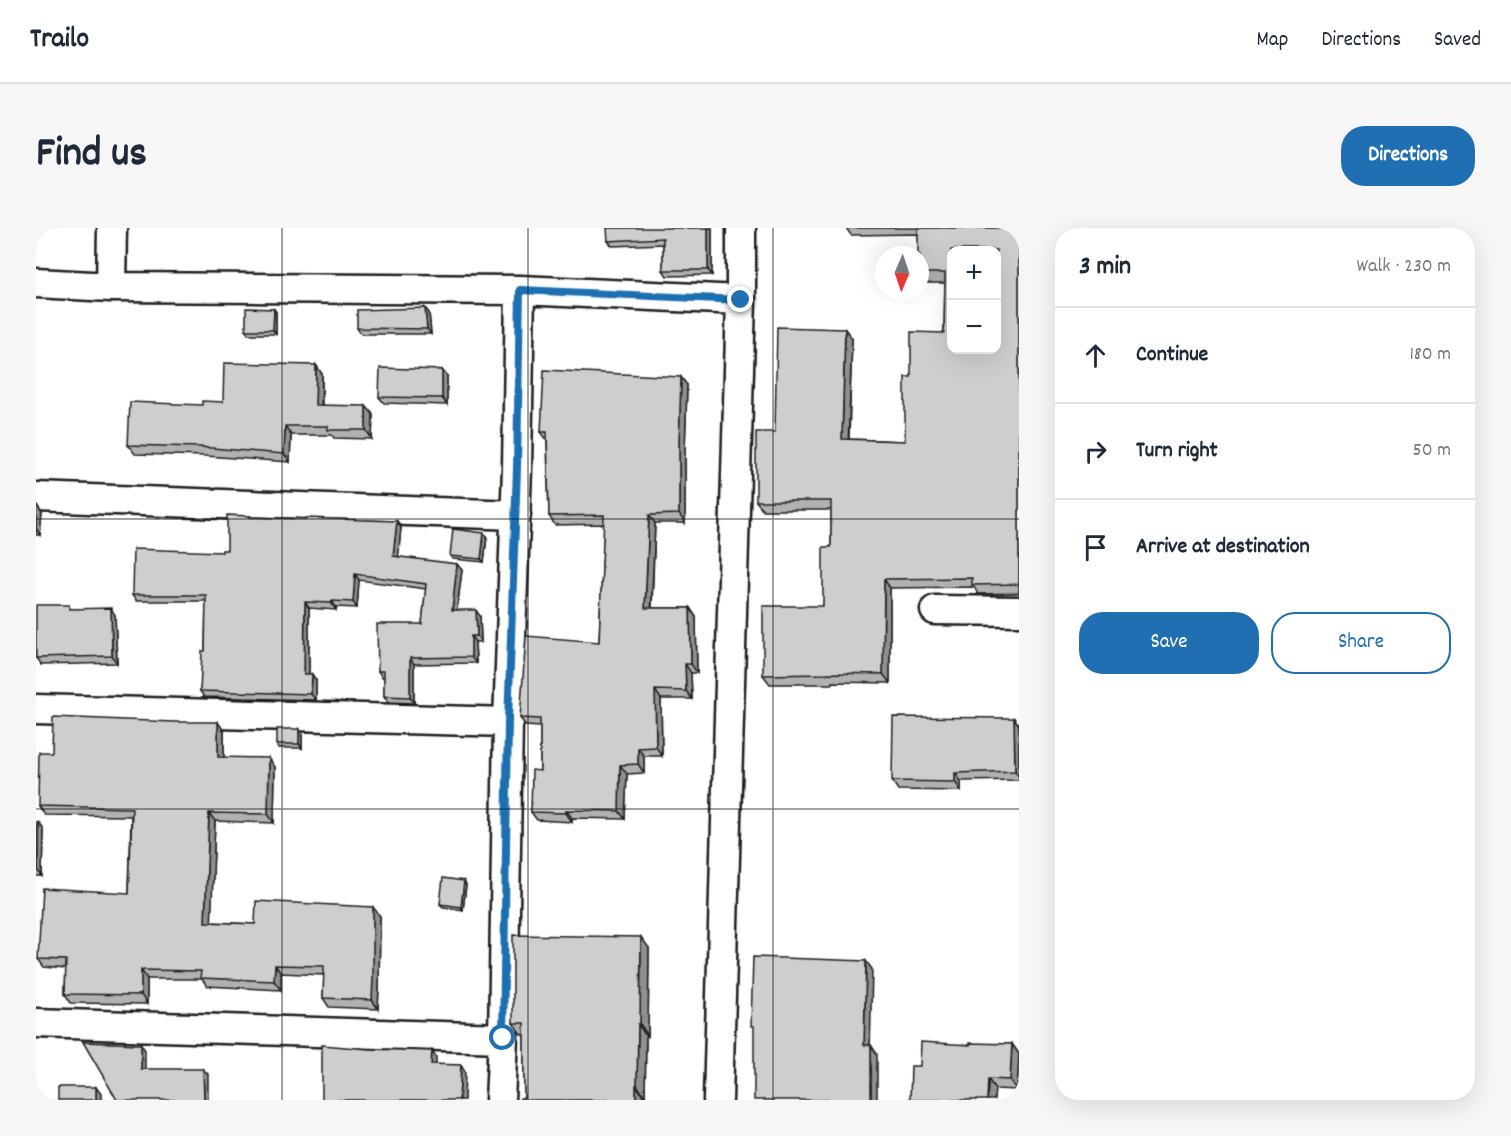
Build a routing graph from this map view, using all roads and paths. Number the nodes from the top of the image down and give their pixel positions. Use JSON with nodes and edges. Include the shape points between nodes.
{"nodes":[{"id":1,"x":112,"y":228,"type":"edge"},
{"id":2,"x":741,"y":228,"type":"edge"},
{"id":3,"x":36,"y":283,"type":"edge"},
{"id":4,"x":111,"y":287,"type":"junction"},
{"id":5,"x":520,"y":290,"type":"junction"},
{"id":6,"x":741,"y":300,"type":"junction"},
{"id":7,"x":36,"y":496,"type":"edge"},
{"id":8,"x":516,"y":515,"type":"junction"},
{"id":9,"x":935,"y":610,"type":"dead end"},
{"id":10,"x":1019,"y":611,"type":"edge"},
{"id":11,"x":36,"y":709,"type":"edge"},
{"id":12,"x":509,"y":722,"type":"junction"},
{"id":13,"x":36,"y":1023,"type":"edge"},
{"id":14,"x":503,"y":1038,"type":"junction"},
{"id":15,"x":500,"y":1100,"type":"edge"},
{"id":16,"x":718,"y":1100,"type":"edge"}],
"edges":[{"from":1,"to":4,"type":"street"},
{"from":2,"to":6,"type":"street"},
{"from":3,"to":4,"type":"street"},
{"from":4,"to":5,"type":"street"},
{"from":5,"to":6,"type":"street"},
{"from":5,"to":8,"type":"street"},
{"from":6,"to":16,"type":"street"},
{"from":7,"to":8,"type":"street"},
{"from":8,"to":12,"type":"street"},
{"from":9,"to":10,"type":"street"},
{"from":11,"to":12,"type":"street"},
{"from":12,"to":14,"type":"street"},
{"from":13,"to":14,"type":"street"},
{"from":14,"to":15,"type":"street"}]}
